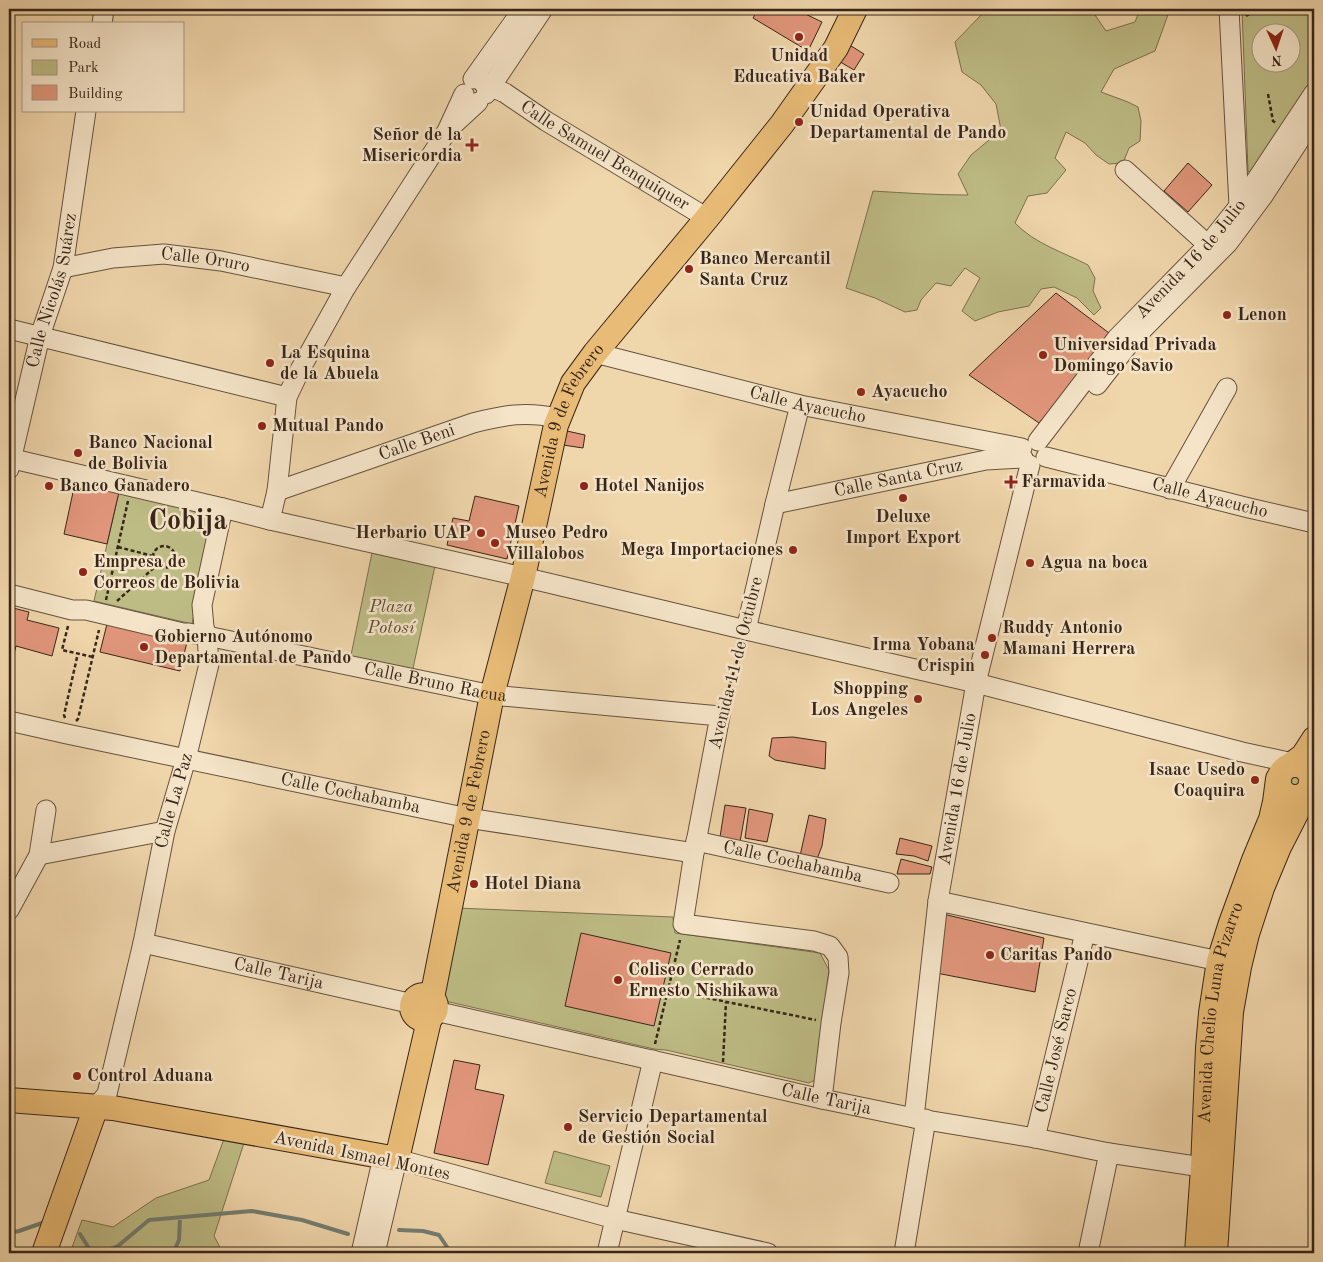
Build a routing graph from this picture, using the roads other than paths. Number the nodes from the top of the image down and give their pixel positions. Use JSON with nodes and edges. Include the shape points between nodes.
{"nodes":[{"id":1,"x":104,"y":9,"type":"edge"},
{"id":2,"x":523,"y":9,"type":"edge"},
{"id":3,"x":543,"y":9,"type":"edge"},
{"id":4,"x":838,"y":9,"type":"edge"},
{"id":5,"x":855,"y":9,"type":"edge"},
{"id":6,"x":1236,"y":14,"type":"edge"},
{"id":7,"x":102,"y":22,"type":"edge"},
{"id":8,"x":485,"y":89,"type":"junction"},
{"id":9,"x":1314,"y":93,"type":"edge"},
{"id":10,"x":86,"y":112,"type":"edge"},
{"id":11,"x":1314,"y":118,"type":"edge"},
{"id":12,"x":1125,"y":170,"type":"dead end"},
{"id":13,"x":1242,"y":213,"type":"junction"},
{"id":14,"x":702,"y":215,"type":"junction"},
{"id":15,"x":1208,"y":245,"type":"junction"},
{"id":16,"x":64,"y":268,"type":"junction"},
{"id":17,"x":346,"y":287,"type":"junction"},
{"id":18,"x":9,"y":329,"type":"edge"},
{"id":19,"x":40,"y":336,"type":"junction"},
{"id":20,"x":595,"y":354,"type":"junction"},
{"id":21,"x":1227,"y":388,"type":"dead end"},
{"id":22,"x":287,"y":397,"type":"junction"},
{"id":23,"x":800,"y":405,"type":"junction"},
{"id":24,"x":552,"y":417,"type":"junction"},
{"id":25,"x":1034,"y":453,"type":"junction"},
{"id":26,"x":10,"y":462,"type":"edge"},
{"id":27,"x":1170,"y":489,"type":"junction"},
{"id":28,"x":277,"y":491,"type":"junction"},
{"id":29,"x":775,"y":504,"type":"junction"},
{"id":30,"x":223,"y":508,"type":"junction"},
{"id":31,"x":270,"y":520,"type":"junction"},
{"id":32,"x":1314,"y":522,"type":"edge"},
{"id":33,"x":516,"y":576,"type":"junction"},
{"id":34,"x":9,"y":594,"type":"edge"},
{"id":35,"x":746,"y":630,"type":"junction"},
{"id":36,"x":207,"y":636,"type":"junction"},
{"id":37,"x":976,"y":683,"type":"junction"},
{"id":38,"x":484,"y":694,"type":"junction"},
{"id":39,"x":720,"y":716,"type":"joint"},
{"id":40,"x":9,"y":720,"type":"edge"},
{"id":41,"x":1314,"y":739,"type":"edge"},
{"id":42,"x":1242,"y":752,"type":"junction"},
{"id":43,"x":186,"y":759,"type":"junction"},
{"id":44,"x":1295,"y":777,"type":"edge"},
{"id":45,"x":46,"y":810,"type":"dead end"},
{"id":46,"x":462,"y":816,"type":"junction"},
{"id":47,"x":165,"y":831,"type":"junction"},
{"id":48,"x":695,"y":847,"type":"junction"},
{"id":49,"x":39,"y":855,"type":"junction"},
{"id":50,"x":890,"y":883,"type":"dead end"},
{"id":51,"x":938,"y":901,"type":"junction"},
{"id":52,"x":9,"y":910,"type":"edge"},
{"id":53,"x":1085,"y":933,"type":"junction"},
{"id":54,"x":143,"y":943,"type":"junction"},
{"id":55,"x":1219,"y":961,"type":"junction"},
{"id":56,"x":425,"y":1007,"type":"junction"},
{"id":57,"x":653,"y":1060,"type":"junction"},
{"id":58,"x":822,"y":1099,"type":"junction"},
{"id":59,"x":9,"y":1100,"type":"edge"},
{"id":60,"x":105,"y":1103,"type":"junction"},
{"id":61,"x":920,"y":1118,"type":"junction"},
{"id":62,"x":1035,"y":1138,"type":"junction"},
{"id":63,"x":1108,"y":1153,"type":"junction"},
{"id":64,"x":390,"y":1158,"type":"junction"},
{"id":65,"x":1211,"y":1168,"type":"junction"},
{"id":66,"x":615,"y":1219,"type":"junction"},
{"id":67,"x":44,"y":1253,"type":"edge"},
{"id":68,"x":61,"y":1253,"type":"edge"},
{"id":69,"x":361,"y":1253,"type":"edge"},
{"id":70,"x":375,"y":1253,"type":"edge"},
{"id":71,"x":607,"y":1253,"type":"edge"},
{"id":72,"x":768,"y":1253,"type":"edge"},
{"id":73,"x":904,"y":1253,"type":"edge"},
{"id":74,"x":1088,"y":1253,"type":"edge"},
{"id":75,"x":1197,"y":1253,"type":"edge"},
{"id":76,"x":1214,"y":1253,"type":"edge"}],
"edges":[{"from":1,"to":7,"type":"street"},
{"from":2,"to":8,"type":"street"},
{"from":3,"to":8,"type":"street"},
{"from":4,"to":14,"type":"main road","name":"Avenida 9 de Febrero","via":[[823,41]]},
{"from":5,"to":14,"type":"main road","name":"Avenida 9 de Febrero","via":[[836,48],[782,124]]},
{"from":6,"to":13,"type":"street"},
{"from":8,"to":14,"type":"street","name":"Calle Samuel Benquiquer","via":[[546,121]]},
{"from":8,"to":17,"type":"street","via":[[447,131]]},
{"from":9,"to":13,"type":"street","name":"Avenida 16 de Julio"},
{"from":10,"to":16,"type":"street","name":"Calle Nicolás Suárez"},
{"from":11,"to":13,"type":"street","name":"Avenida 16 de Julio","via":[[1263,196]]},
{"from":12,"to":15,"type":"street"},
{"from":13,"to":15,"type":"street","name":"Avenida 16 de Julio"},
{"from":13,"to":25,"type":"street","name":"Avenida 16 de Julio","via":[[1228,243],[1132,340]]},
{"from":14,"to":20,"type":"main road","name":"Avenida 9 de Febrero"},
{"from":14,"to":24,"type":"main road","name":"Avenida 9 de Febrero","via":[[563,373]]},
{"from":15,"to":25,"type":"street","name":"Avenida 16 de Julio","via":[[1117,338]]},
{"from":16,"to":17,"type":"street","name":"Calle Oruro","via":[[113,258],[164,254],[221,261]]},
{"from":16,"to":19,"type":"street","name":"Calle Nicolás Suárez"},
{"from":17,"to":22,"type":"street"},
{"from":18,"to":19,"type":"street"},
{"from":19,"to":22,"type":"street"},
{"from":19,"to":26,"type":"street","name":"Calle Nicolás Suárez"},
{"from":20,"to":23,"type":"street","name":"Calle Ayacucho"},
{"from":20,"to":24,"type":"main road","name":"Avenida 9 de Febrero"},
{"from":21,"to":27,"type":"street"},
{"from":22,"to":28,"type":"street"},
{"from":23,"to":25,"type":"street","name":"Calle Ayacucho"},
{"from":23,"to":29,"type":"street","name":"Avenida 11 de Octubre"},
{"from":24,"to":28,"type":"street","name":"Calle Beni","via":[[499,416]]},
{"from":24,"to":33,"type":"main road","name":"Avenida 9 de Febrero","via":[[542,436]]},
{"from":25,"to":27,"type":"street","name":"Calle Ayacucho"},
{"from":25,"to":29,"type":"street","name":"Calle Santa Cruz"},
{"from":25,"to":37,"type":"street","name":"Avenida 16 de Julio"},
{"from":26,"to":30,"type":"street"},
{"from":27,"to":32,"type":"street","name":"Calle Ayacucho"},
{"from":28,"to":31,"type":"street"},
{"from":29,"to":35,"type":"street","name":"Avenida 11 de Octubre"},
{"from":30,"to":31,"type":"street"},
{"from":30,"to":36,"type":"street","name":"Calle La Paz","via":[[202,605]]},
{"from":31,"to":33,"type":"street"},
{"from":33,"to":35,"type":"street"},
{"from":33,"to":38,"type":"main road","name":"Avenida 9 de Febrero"},
{"from":34,"to":36,"type":"street","name":"Calle Bruno Racua","via":[[72,610],[86,610]]},
{"from":35,"to":37,"type":"street"},
{"from":36,"to":38,"type":"street","name":"Calle Bruno Racua"},
{"from":36,"to":43,"type":"street","name":"Calle La Paz","via":[[209,664]]},
{"from":37,"to":42,"type":"street"},
{"from":37,"to":51,"type":"street","name":"Avenida 16 de Julio"},
{"from":38,"to":39,"type":"street","name":"Calle Bruno Racua"},
{"from":38,"to":46,"type":"main road","name":"Avenida 9 de Febrero"},
{"from":39,"to":48,"type":"street","name":"Avenida 11 de Octubre"},
{"from":40,"to":43,"type":"street","name":"Calle Cochabamba"},
{"from":41,"to":44,"type":"main road","name":"Avenida Chelio Luna Pizarro","via":[[1302,756]]},
{"from":42,"to":44,"type":"street"},
{"from":42,"to":44,"type":"street","via":[[1259,764]]},
{"from":43,"to":46,"type":"street","name":"Calle Cochabamba"},
{"from":43,"to":47,"type":"street","name":"Calle La Paz"},
{"from":44,"to":55,"type":"main road","name":"Avenida Chelio Luna Pizarro","via":[[1276,802]]},
{"from":44,"to":65,"type":"main road","name":"Avenida Chelio Luna Pizarro","via":[[1279,847],[1262,888],[1239,967],[1230,1012]]},
{"from":45,"to":49,"type":"street"},
{"from":46,"to":48,"type":"street","name":"Calle Cochabamba"},
{"from":46,"to":56,"type":"main road","name":"Avenida 9 de Febrero"},
{"from":47,"to":49,"type":"street"},
{"from":47,"to":54,"type":"street","name":"Calle La Paz"},
{"from":48,"to":50,"type":"street","name":"Calle Cochabamba"},
{"from":48,"to":58,"type":"street","name":"Avenida 11 de Octubre","via":[[683,924],[814,941],[830,946],[838,958],[839,973]]},
{"from":49,"to":52,"type":"street"},
{"from":51,"to":53,"type":"street"},
{"from":51,"to":61,"type":"street","name":"Avenida 16 de Julio"},
{"from":53,"to":55,"type":"street"},
{"from":53,"to":62,"type":"street","name":"Calle José Sarco"},
{"from":54,"to":56,"type":"street","name":"Calle Tarija"},
{"from":54,"to":60,"type":"street","name":"Calle La Paz"},
{"from":55,"to":65,"type":"main road","name":"Avenida Chelio Luna Pizarro","via":[[1208,1048]]},
{"from":56,"to":57,"type":"street","name":"Calle Tarija"},
{"from":56,"to":64,"type":"main road","name":"Avenida 9 de Febrero"},
{"from":57,"to":58,"type":"street","name":"Calle Tarija"},
{"from":57,"to":66,"type":"street"},
{"from":58,"to":61,"type":"street","name":"Calle Tarija"},
{"from":59,"to":60,"type":"main road","name":"Avenida Ismael Montes"},
{"from":60,"to":64,"type":"main road","name":"Avenida Ismael Montes"},
{"from":60,"to":67,"type":"main road"},
{"from":60,"to":68,"type":"main road"},
{"from":61,"to":62,"type":"street","name":"Calle Tarija"},
{"from":61,"to":73,"type":"street","name":"Avenida 16 de Julio"},
{"from":62,"to":63,"type":"street","name":"Calle Tarija"},
{"from":63,"to":65,"type":"street","name":"Calle Tarija"},
{"from":63,"to":74,"type":"street"},
{"from":64,"to":66,"type":"street","name":"Avenida Ismael Montes"},
{"from":64,"to":69,"type":"street","name":"Avenida 9 de Febrero"},
{"from":64,"to":70,"type":"street","name":"Avenida 9 de Febrero"},
{"from":65,"to":75,"type":"main road","name":"Avenida Chelio Luna Pizarro"},
{"from":65,"to":76,"type":"main road","name":"Avenida Chelio Luna Pizarro"},
{"from":66,"to":71,"type":"street"},
{"from":66,"to":72,"type":"street","name":"Avenida Ismael Montes"}]}
